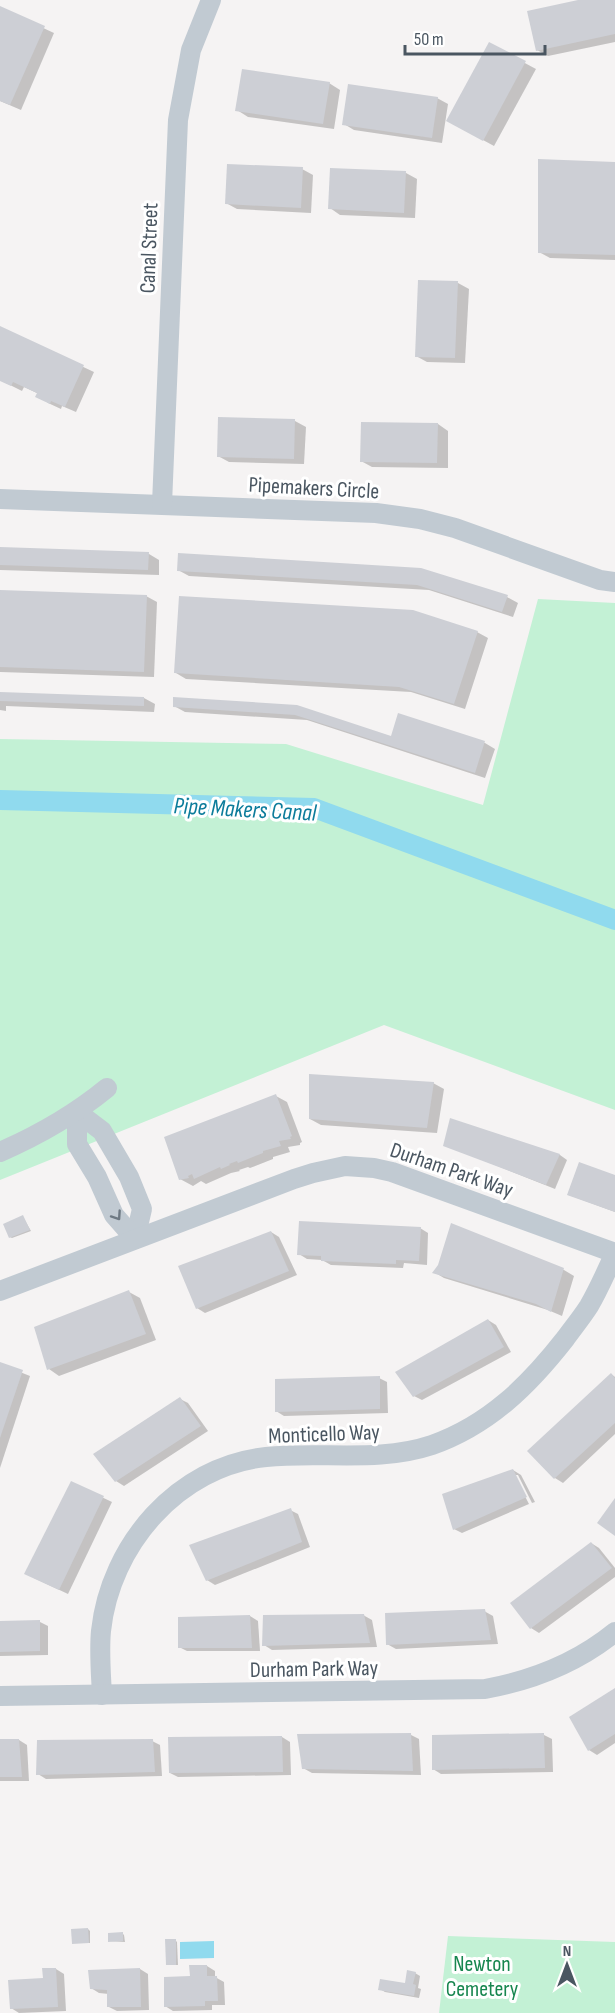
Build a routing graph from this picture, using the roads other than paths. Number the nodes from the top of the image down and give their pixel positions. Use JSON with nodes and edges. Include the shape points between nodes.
{"nodes":[{"id":1,"x":211,"y":0,"type":"edge"},
{"id":2,"x":0,"y":499,"type":"edge"},
{"id":3,"x":162,"y":504,"type":"junction"},
{"id":4,"x":615,"y":582,"type":"edge"},
{"id":5,"x":107,"y":1088,"type":"dead end"},
{"id":6,"x":77,"y":1112,"type":"junction"},
{"id":7,"x":0,"y":1152,"type":"edge"},
{"id":8,"x":118,"y":1156,"type":"junction"},
{"id":9,"x":93,"y":1170,"type":"junction"},
{"id":10,"x":135,"y":1239,"type":"junction"},
{"id":11,"x":615,"y":1253,"type":"edge"},
{"id":12,"x":0,"y":1291,"type":"edge"},
{"id":13,"x":615,"y":1632,"type":"edge"},
{"id":14,"x":102,"y":1695,"type":"junction"},
{"id":15,"x":0,"y":1696,"type":"edge"}],
"edges":[{"from":1,"to":3,"type":"street","name":"Canal Street","via":[[190,50],[178,120]]},
{"from":2,"to":3,"type":"street","name":"Pipemakers Circle"},
{"from":3,"to":4,"type":"street","name":"Pipemakers Circle","via":[[376,513],[420,519]]},
{"from":5,"to":6,"type":"street"},
{"from":6,"to":7,"type":"street"},
{"from":6,"to":8,"type":"street","via":[[102,1131]]},
{"from":6,"to":9,"type":"street","via":[[77,1144]]},
{"from":8,"to":9,"type":"street"},
{"from":8,"to":10,"type":"street","via":[[142,1209]]},
{"from":9,"to":10,"type":"street","one_way":true,"via":[[114,1215]]},
{"from":10,"to":11,"type":"street","name":"Durham Park Way","via":[[313,1173],[358,1166],[412,1178]]},
{"from":10,"to":12,"type":"street","name":"Durham Park Way"},
{"from":11,"to":14,"type":"street","name":"Monticello Way","via":[[589,1306],[549,1359],[500,1408],[467,1429],[432,1445],[394,1455],[248,1460],[201,1478],[165,1503],[138,1534],[113,1580],[101,1631]]},
{"from":13,"to":14,"type":"street","name":"Durham Park Way","via":[[589,1651],[543,1674],[485,1689]]},
{"from":14,"to":15,"type":"street","name":"Durham Park Way"}]}
